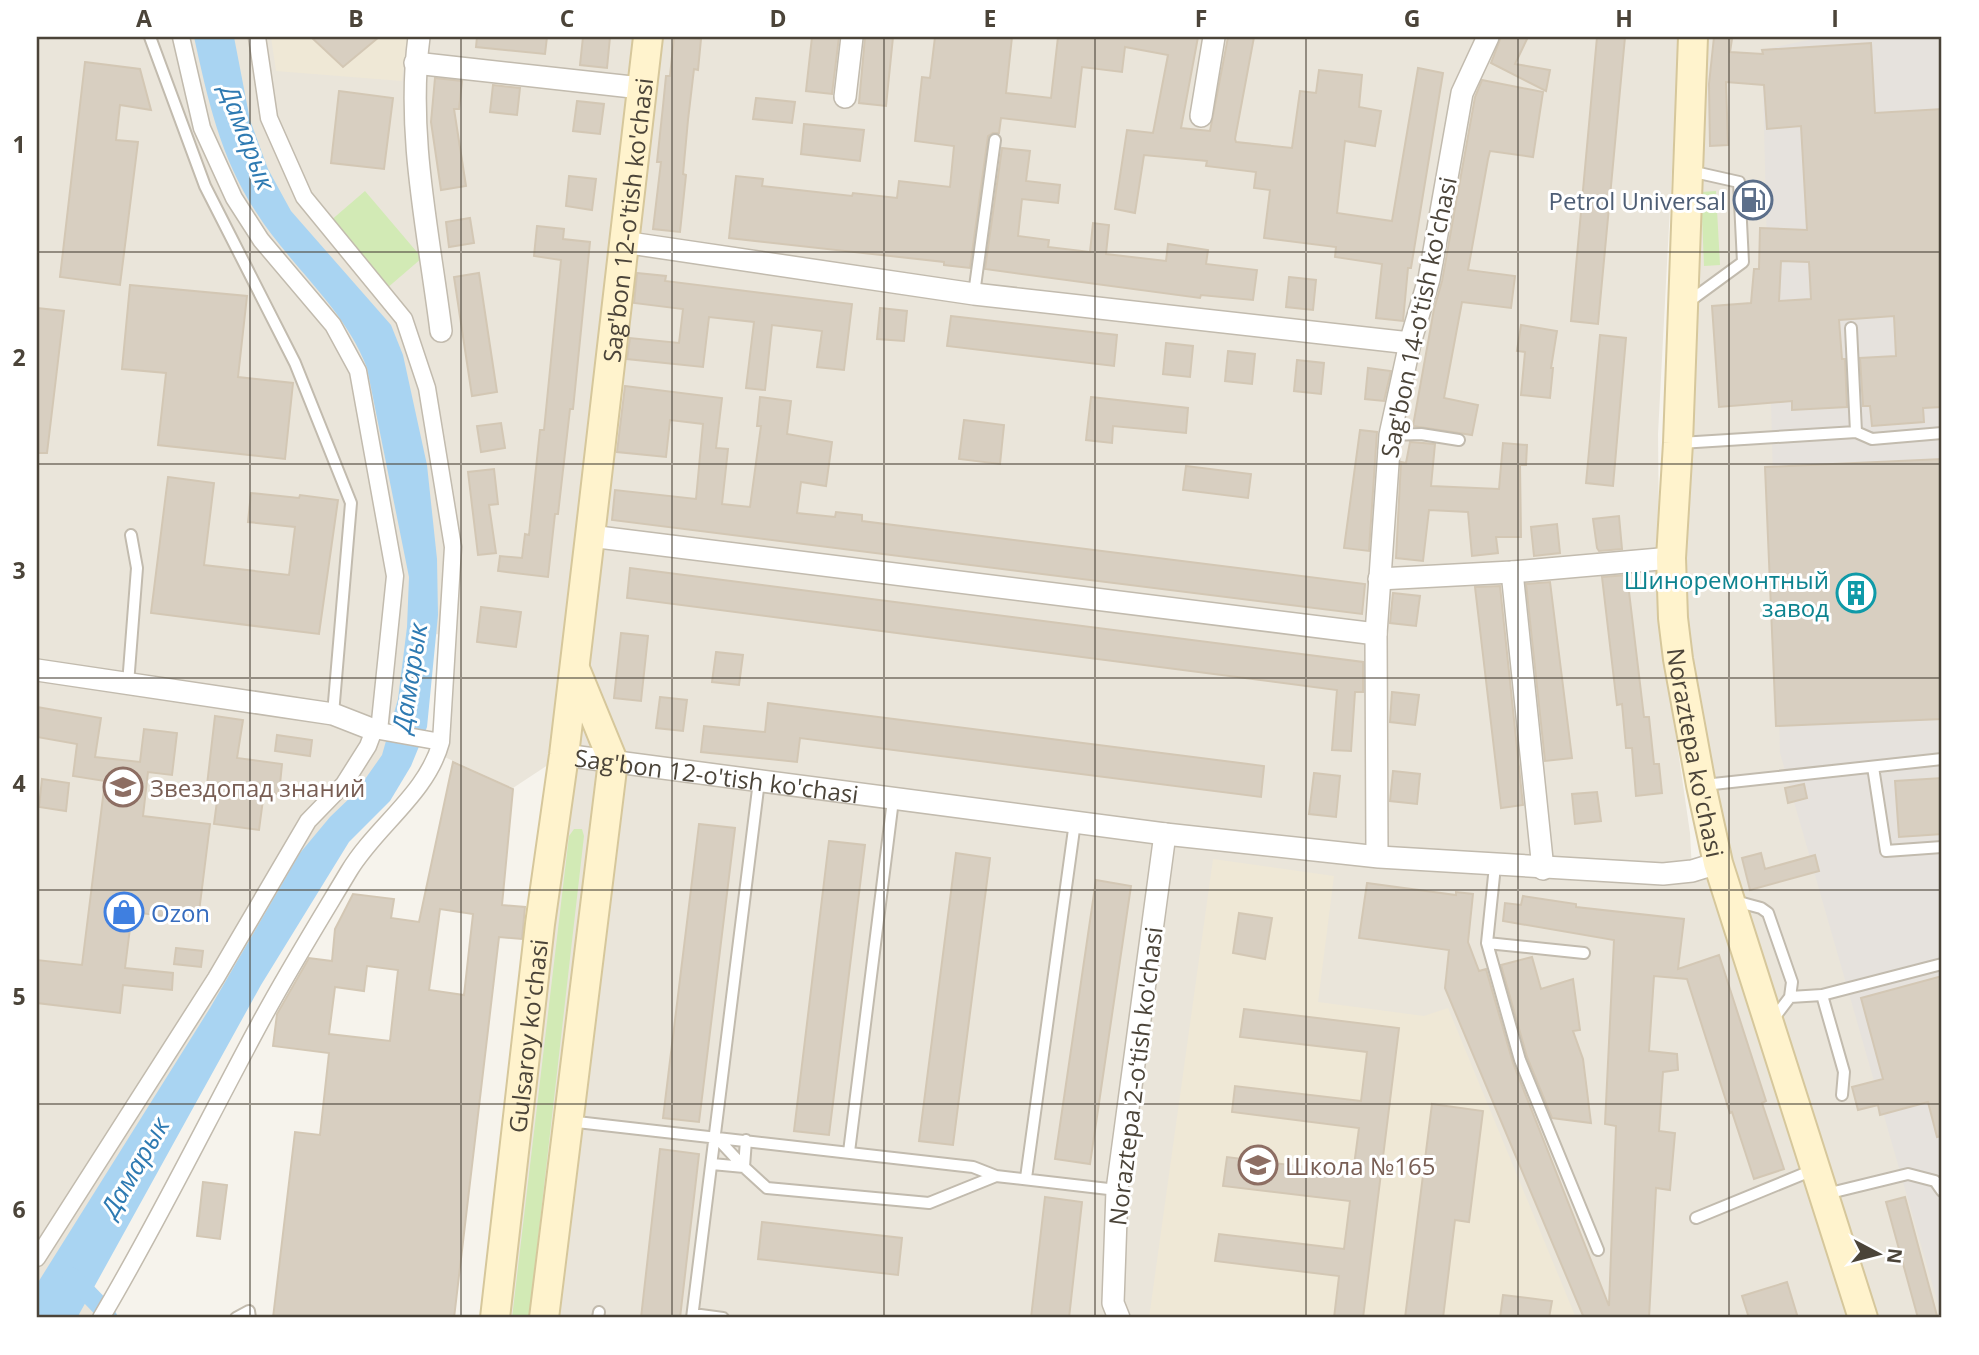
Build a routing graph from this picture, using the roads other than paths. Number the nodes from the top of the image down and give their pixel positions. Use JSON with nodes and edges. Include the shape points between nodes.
{"nodes":[{"id":1,"x":150,"y":37,"type":"edge"},
{"id":2,"x":181,"y":37,"type":"edge"},
{"id":3,"x":257,"y":37,"type":"edge"},
{"id":4,"x":419,"y":37,"type":"edge"},
{"id":5,"x":648,"y":37,"type":"edge"},
{"id":6,"x":852,"y":37,"type":"edge"},
{"id":7,"x":1214,"y":37,"type":"edge"},
{"id":8,"x":1488,"y":37,"type":"edge"},
{"id":9,"x":1693,"y":37,"type":"edge"},
{"id":10,"x":415,"y":63,"type":"junction"},
{"id":11,"x":641,"y":88,"type":"junction"},
{"id":12,"x":845,"y":97,"type":"dead end"},
{"id":13,"x":1200,"y":116,"type":"dead end"},
{"id":14,"x":995,"y":140,"type":"dead end"},
{"id":15,"x":1687,"y":170,"type":"junction"},
{"id":16,"x":623,"y":242,"type":"junction"},
{"id":17,"x":974,"y":293,"type":"junction"},
{"id":18,"x":1682,"y":307,"type":"junction"},
{"id":19,"x":1851,"y":328,"type":"dead end"},
{"id":20,"x":441,"y":331,"type":"dead end"},
{"id":21,"x":1410,"y":342,"type":"junction"},
{"id":22,"x":1856,"y":432,"type":"junction"},
{"id":23,"x":1942,"y":433,"type":"edge"},
{"id":24,"x":1390,"y":435,"type":"junction"},
{"id":25,"x":1459,"y":440,"type":"dead end"},
{"id":26,"x":1678,"y":443,"type":"junction"},
{"id":27,"x":131,"y":535,"type":"dead end"},
{"id":28,"x":590,"y":537,"type":"junction"},
{"id":29,"x":1671,"y":558,"type":"junction"},
{"id":30,"x":1513,"y":572,"type":"junction"},
{"id":31,"x":1379,"y":579,"type":"junction"},
{"id":32,"x":1376,"y":634,"type":"junction"},
{"id":33,"x":575,"y":667,"type":"junction"},
{"id":34,"x":37,"y":670,"type":"edge"},
{"id":35,"x":128,"y":684,"type":"junction"},
{"id":36,"x":333,"y":714,"type":"junction"},
{"id":37,"x":377,"y":731,"type":"junction"},
{"id":38,"x":441,"y":742,"type":"junction"},
{"id":39,"x":564,"y":755,"type":"junction"},
{"id":40,"x":1942,"y":759,"type":"edge"},
{"id":41,"x":613,"y":761,"type":"junction"},
{"id":42,"x":1873,"y":768,"type":"junction"},
{"id":43,"x":759,"y":781,"type":"junction"},
{"id":44,"x":1701,"y":785,"type":"junction"},
{"id":45,"x":894,"y":800,"type":"junction"},
{"id":46,"x":1075,"y":822,"type":"junction"},
{"id":47,"x":1165,"y":834,"type":"junction"},
{"id":48,"x":1942,"y":847,"type":"edge"},
{"id":49,"x":1378,"y":856,"type":"junction"},
{"id":50,"x":1718,"y":863,"type":"junction"},
{"id":51,"x":1495,"y":866,"type":"junction"},
{"id":52,"x":1543,"y":869,"type":"junction"},
{"id":53,"x":1730,"y":900,"type":"junction"},
{"id":54,"x":1487,"y":943,"type":"junction"},
{"id":55,"x":1584,"y":953,"type":"dead end"},
{"id":56,"x":1942,"y":964,"type":"edge"},
{"id":57,"x":1822,"y":995,"type":"junction"},
{"id":58,"x":1790,"y":997,"type":"junction"},
{"id":59,"x":1770,"y":1024,"type":"junction"},
{"id":60,"x":1842,"y":1095,"type":"dead end"},
{"id":61,"x":568,"y":1121,"type":"junction"},
{"id":62,"x":716,"y":1137,"type":"junction"},
{"id":63,"x":746,"y":1140,"type":"junction"},
{"id":64,"x":849,"y":1152,"type":"junction"},
{"id":65,"x":712,"y":1164,"type":"junction"},
{"id":66,"x":744,"y":1167,"type":"junction"},
{"id":67,"x":996,"y":1176,"type":"junction"},
{"id":68,"x":1026,"y":1178,"type":"junction"},
{"id":69,"x":1820,"y":1182,"type":"junction"},
{"id":70,"x":1117,"y":1190,"type":"junction"},
{"id":71,"x":1942,"y":1191,"type":"edge"},
{"id":72,"x":1696,"y":1218,"type":"dead end"},
{"id":73,"x":1598,"y":1250,"type":"dead end"},
{"id":74,"x":37,"y":1258,"type":"edge"},
{"id":75,"x":692,"y":1316,"type":"edge"},
{"id":76,"x":101,"y":1318,"type":"edge"},
{"id":77,"x":236,"y":1318,"type":"edge"},
{"id":78,"x":250,"y":1318,"type":"edge"},
{"id":79,"x":495,"y":1318,"type":"edge"},
{"id":80,"x":544,"y":1318,"type":"edge"},
{"id":81,"x":723,"y":1318,"type":"edge"},
{"id":82,"x":1119,"y":1318,"type":"edge"},
{"id":83,"x":1863,"y":1318,"type":"edge"}],
"edges":[{"from":1,"to":36,"type":"lane","via":[[205,186],[295,363],[351,503]]},
{"from":2,"to":37,"type":"street","via":[[202,128],[234,198],[261,240],[333,325],[358,371],[395,576]]},
{"from":3,"to":38,"type":"street","via":[[269,118],[304,197],[404,319],[427,388],[453,547]]},
{"from":4,"to":10,"type":"street"},
{"from":5,"to":11,"type":"main road","name":"Sag'bon 12-o'tish ko'chasi"},
{"from":6,"to":12,"type":"street"},
{"from":7,"to":13,"type":"street"},
{"from":8,"to":21,"type":"street","name":"Sag'bon 14-o'tish ko'chasi","via":[[1462,93],[1429,279]]},
{"from":9,"to":15,"type":"main road","name":"Noraztepa ko'chasi"},
{"from":10,"to":11,"type":"street"},
{"from":10,"to":20,"type":"street","via":[[416,136]]},
{"from":11,"to":16,"type":"main road","name":"Sag'bon 12-o'tish ko'chasi"},
{"from":14,"to":17,"type":"lane"},
{"from":15,"to":18,"type":"main road","name":"Noraztepa ko'chasi"},
{"from":15,"to":18,"type":"lane","via":[[1739,182],[1743,262]]},
{"from":16,"to":17,"type":"street"},
{"from":16,"to":28,"type":"main road","name":"Sag'bon 12-o'tish ko'chasi"},
{"from":17,"to":21,"type":"street"},
{"from":18,"to":26,"type":"main road","name":"Noraztepa ko'chasi"},
{"from":19,"to":22,"type":"lane"},
{"from":21,"to":24,"type":"street","name":"Sag'bon 14-o'tish ko'chasi"},
{"from":22,"to":23,"type":"lane","via":[[1872,439]]},
{"from":22,"to":26,"type":"lane"},
{"from":24,"to":25,"type":"lane"},
{"from":24,"to":31,"type":"street","name":"Sag'bon 14-o'tish ko'chasi"},
{"from":26,"to":29,"type":"main road","name":"Noraztepa ko'chasi"},
{"from":27,"to":35,"type":"lane","via":[[137,568]]},
{"from":28,"to":32,"type":"street"},
{"from":28,"to":33,"type":"main road","name":"Sag'bon 12-o'tish ko'chasi"},
{"from":29,"to":30,"type":"street"},
{"from":29,"to":44,"type":"main road","name":"Noraztepa ko'chasi","via":[[1677,649]]},
{"from":30,"to":31,"type":"street"},
{"from":30,"to":52,"type":"street"},
{"from":31,"to":32,"type":"street","name":"Sag'bon 14-o'tish ko'chasi"},
{"from":32,"to":49,"type":"street","name":"Sag'bon 14-o'tish ko'chasi"},
{"from":33,"to":39,"type":"main road","name":"Sag'bon 12-o'tish ko'chasi"},
{"from":33,"to":41,"type":"main road"},
{"from":34,"to":35,"type":"street"},
{"from":35,"to":36,"type":"street"},
{"from":36,"to":37,"type":"street"},
{"from":37,"to":38,"type":"street"},
{"from":37,"to":74,"type":"street","via":[[344,784],[308,821],[216,978]]},
{"from":38,"to":76,"type":"street","via":[[425,777],[362,849],[296,960]]},
{"from":39,"to":41,"type":"street","name":"Sag'bon 12-o'tish ko'chasi"},
{"from":39,"to":79,"type":"main road","name":"Gulsaroy ko'chasi"},
{"from":40,"to":42,"type":"lane"},
{"from":41,"to":43,"type":"street","name":"Sag'bon 12-o'tish ko'chasi"},
{"from":41,"to":61,"type":"main road","name":"Gulsaroy ko'chasi"},
{"from":42,"to":44,"type":"lane"},
{"from":42,"to":48,"type":"lane","via":[[1886,851]]},
{"from":43,"to":45,"type":"street","name":"Sag'bon 12-o'tish ko'chasi"},
{"from":43,"to":62,"type":"lane"},
{"from":44,"to":50,"type":"main road","name":"Noraztepa ko'chasi"},
{"from":45,"to":46,"type":"street","name":"Sag'bon 12-o'tish ko'chasi"},
{"from":45,"to":64,"type":"lane"},
{"from":46,"to":47,"type":"street","name":"Sag'bon 12-o'tish ko'chasi"},
{"from":46,"to":68,"type":"lane"},
{"from":47,"to":49,"type":"street","name":"Sag'bon 12-o'tish ko'chasi"},
{"from":47,"to":70,"type":"street","name":"Noraztepa 2-oʻtish ko'chasi"},
{"from":49,"to":51,"type":"street","name":"Sag'bon 12-o'tish ko'chasi"},
{"from":50,"to":52,"type":"street","name":"Sag'bon 12-o'tish ko'chasi","via":[[1663,874]]},
{"from":50,"to":53,"type":"main road","name":"Noraztepa ko'chasi"},
{"from":51,"to":52,"type":"street","name":"Sag'bon 12-o'tish ko'chasi"},
{"from":51,"to":54,"type":"lane"},
{"from":53,"to":58,"type":"lane","via":[[1768,913],[1791,982]]},
{"from":53,"to":59,"type":"main road","name":"Noraztepa ko'chasi"},
{"from":54,"to":55,"type":"lane"},
{"from":54,"to":73,"type":"lane","via":[[1520,1060]]},
{"from":56,"to":57,"type":"lane"},
{"from":57,"to":58,"type":"lane"},
{"from":57,"to":60,"type":"lane","via":[[1844,1072]]},
{"from":58,"to":59,"type":"lane"},
{"from":59,"to":69,"type":"main road","name":"Noraztepa ko'chasi"},
{"from":61,"to":62,"type":"lane"},
{"from":61,"to":80,"type":"main road","name":"Gulsaroy ko'chasi"},
{"from":62,"to":63,"type":"lane"},
{"from":62,"to":65,"type":"lane"},
{"from":62,"to":66,"type":"lane"},
{"from":63,"to":64,"type":"lane"},
{"from":63,"to":66,"type":"lane"},
{"from":64,"to":67,"type":"lane","via":[[973,1167]]},
{"from":65,"to":66,"type":"lane"},
{"from":65,"to":75,"type":"lane"},
{"from":66,"to":67,"type":"lane","via":[[767,1188],[929,1203]]},
{"from":67,"to":68,"type":"lane"},
{"from":68,"to":70,"type":"lane"},
{"from":69,"to":71,"type":"lane","via":[[1908,1174],[1935,1181]]},
{"from":69,"to":72,"type":"lane"},
{"from":69,"to":83,"type":"main road","name":"Noraztepa ko'chasi"},
{"from":70,"to":82,"type":"street","name":"Noraztepa 2-oʻtish ko'chasi","via":[[1113,1303]]},
{"from":75,"to":81,"type":"lane"},
{"from":77,"to":78,"type":"lane","via":[[249,1311]]}]}
